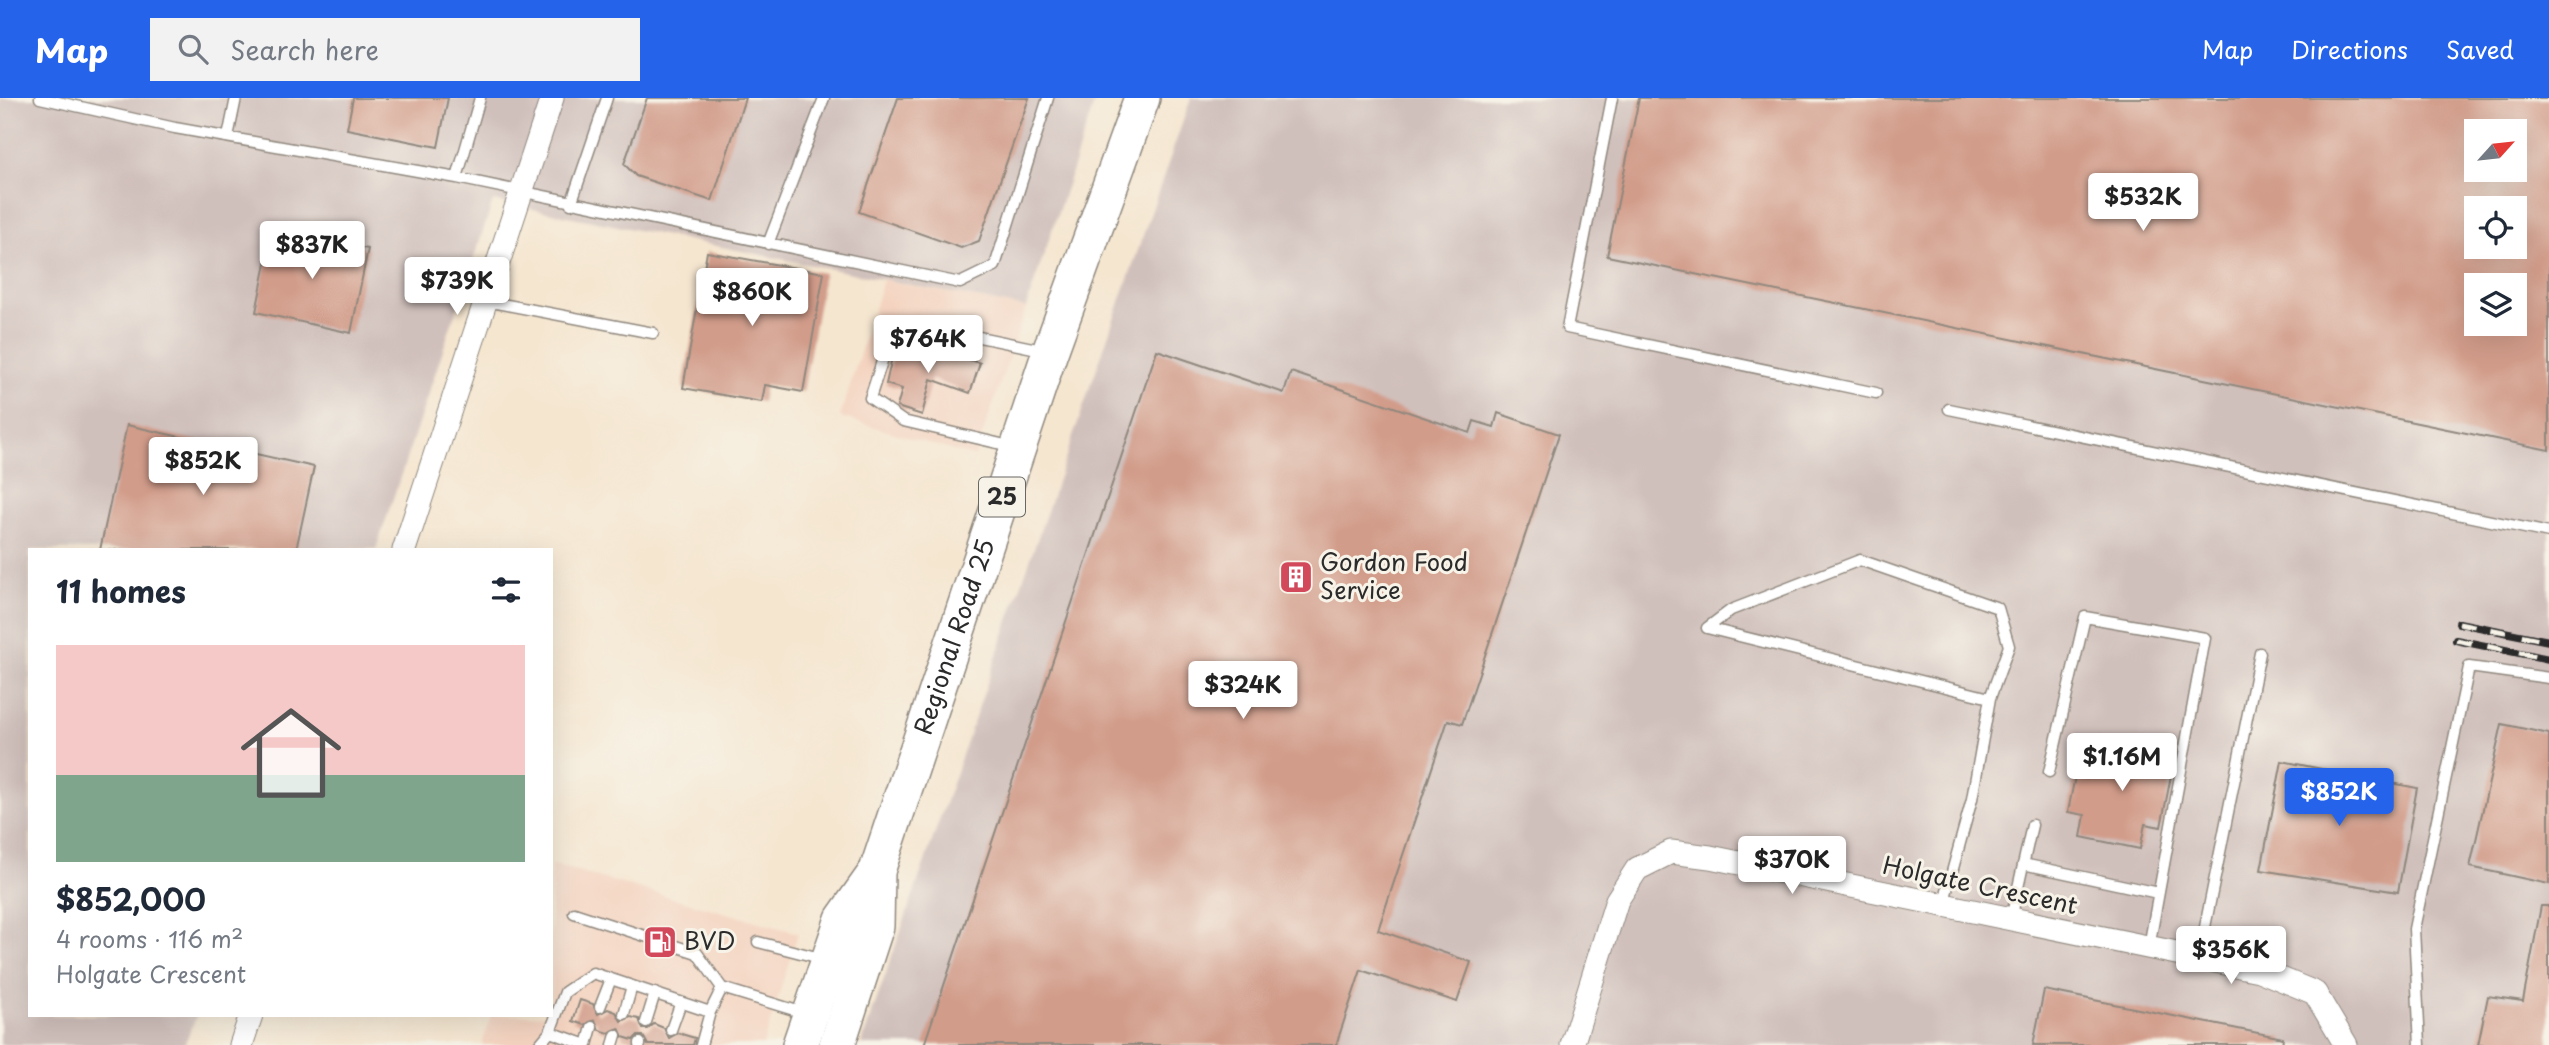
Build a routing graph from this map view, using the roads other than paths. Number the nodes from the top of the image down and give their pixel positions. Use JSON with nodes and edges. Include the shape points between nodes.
{"nodes":[{"id":1,"x":40,"y":98,"type":"edge"},
{"id":2,"x":236,"y":98,"type":"edge"},
{"id":3,"x":481,"y":98,"type":"edge"},
{"id":4,"x":552,"y":98,"type":"edge"},
{"id":5,"x":607,"y":98,"type":"edge"},
{"id":6,"x":824,"y":98,"type":"edge"},
{"id":7,"x":1048,"y":98,"type":"edge"},
{"id":8,"x":1612,"y":98,"type":"edge"},
{"id":9,"x":1136,"y":107,"type":"edge"},
{"id":10,"x":228,"y":137,"type":"junction"},
{"id":11,"x":457,"y":178,"type":"junction"},
{"id":12,"x":521,"y":194,"type":"junction"},
{"id":13,"x":570,"y":204,"type":"junction"},
{"id":14,"x":768,"y":244,"type":"junction"},
{"id":15,"x":486,"y":301,"type":"junction"},
{"id":16,"x":653,"y":333,"type":"dead end"},
{"id":17,"x":1050,"y":352,"type":"junction"},
{"id":18,"x":1876,"y":393,"type":"dead end"},
{"id":19,"x":1949,"y":409,"type":"dead end"},
{"id":20,"x":1018,"y":448,"type":"junction"},
{"id":21,"x":2549,"y":533,"type":"edge"},
{"id":22,"x":405,"y":548,"type":"edge"},
{"id":23,"x":2260,"y":653,"type":"dead end"},
{"id":24,"x":2549,"y":678,"type":"edge"},
{"id":25,"x":1990,"y":698,"type":"junction"},
{"id":26,"x":2049,"y":772,"type":"dead end"},
{"id":27,"x":2032,"y":825,"type":"dead end"},
{"id":28,"x":2024,"y":864,"type":"junction"},
{"id":29,"x":877,"y":871,"type":"junction"},
{"id":30,"x":2158,"y":893,"type":"junction"},
{"id":31,"x":1943,"y":905,"type":"junction"},
{"id":32,"x":574,"y":913,"type":"dead end"},
{"id":33,"x":2011,"y":919,"type":"junction"},
{"id":34,"x":758,"y":942,"type":"dead end"},
{"id":35,"x":2149,"y":947,"type":"junction"},
{"id":36,"x":2199,"y":957,"type":"junction"},
{"id":37,"x":830,"y":960,"type":"junction"},
{"id":38,"x":611,"y":979,"type":"junction"},
{"id":39,"x":632,"y":986,"type":"junction"},
{"id":40,"x":722,"y":988,"type":"junction"},
{"id":41,"x":655,"y":993,"type":"junction"},
{"id":42,"x":681,"y":1002,"type":"junction"},
{"id":43,"x":600,"y":1007,"type":"dead end"},
{"id":44,"x":710,"y":1012,"type":"junction"},
{"id":45,"x":624,"y":1014,"type":"dead end"},
{"id":46,"x":250,"y":1017,"type":"edge"},
{"id":47,"x":646,"y":1022,"type":"dead end"},
{"id":48,"x":592,"y":1027,"type":"dead end"},
{"id":49,"x":671,"y":1030,"type":"dead end"},
{"id":50,"x":805,"y":1030,"type":"edge"},
{"id":51,"x":550,"y":1032,"type":"junction"},
{"id":52,"x":241,"y":1045,"type":"edge"},
{"id":53,"x":539,"y":1045,"type":"edge"},
{"id":54,"x":587,"y":1045,"type":"edge"},
{"id":55,"x":701,"y":1045,"type":"edge"},
{"id":56,"x":836,"y":1045,"type":"edge"},
{"id":57,"x":1572,"y":1045,"type":"edge"},
{"id":58,"x":2346,"y":1045,"type":"edge"},
{"id":59,"x":2419,"y":1045,"type":"edge"}],
"edges":[{"from":1,"to":10,"type":"lane"},
{"from":2,"to":10,"type":"lane"},
{"from":3,"to":11,"type":"lane"},
{"from":4,"to":12,"type":"street"},
{"from":5,"to":13,"type":"lane"},
{"from":6,"to":14,"type":"lane"},
{"from":7,"to":14,"type":"lane","via":[[995,266],[960,283]]},
{"from":8,"to":18,"type":"lane","via":[[1567,328]]},
{"from":9,"to":17,"type":"main road","name":"Regional Road 25","number":"25"},
{"from":10,"to":11,"type":"lane"},
{"from":11,"to":12,"type":"lane"},
{"from":12,"to":13,"type":"lane"},
{"from":12,"to":15,"type":"street"},
{"from":13,"to":14,"type":"lane"},
{"from":15,"to":16,"type":"lane"},
{"from":15,"to":22,"type":"street"},
{"from":17,"to":20,"type":"main road","name":"Regional Road 25","number":"25"},
{"from":17,"to":20,"type":"lane","via":[[911,323],[890,337],[870,398],[903,421]]},
{"from":19,"to":21,"type":"lane"},
{"from":20,"to":29,"type":"main road","name":"Regional Road 25","number":"25"},
{"from":23,"to":36,"type":"lane"},
{"from":24,"to":59,"type":"lane","via":[[2469,667],[2414,929]]},
{"from":25,"to":25,"type":"lane","via":[[2009,646],[1997,608],[1860,560],[1731,610],[1707,628]]},
{"from":25,"to":31,"type":"lane","via":[[1972,799]]},
{"from":26,"to":30,"type":"lane","via":[[2085,617],[2205,638]]},
{"from":27,"to":28,"type":"lane"},
{"from":28,"to":30,"type":"lane"},
{"from":28,"to":33,"type":"lane"},
{"from":29,"to":37,"type":"main road","name":"Regional Road 25","number":"25","via":[[843,919]]},
{"from":29,"to":56,"type":"main road","name":"Regional Road 25","number":"25","via":[[876,926]]},
{"from":30,"to":35,"type":"lane"},
{"from":31,"to":33,"type":"street","name":"Holgate Crescent"},
{"from":31,"to":57,"type":"street","name":"Holgate Crescent","via":[[1671,852],[1637,869],[1616,900]]},
{"from":32,"to":40,"type":"lane","via":[[697,953]]},
{"from":33,"to":35,"type":"street","name":"Holgate Crescent"},
{"from":34,"to":37,"type":"lane"},
{"from":35,"to":36,"type":"street","name":"Holgate Crescent"},
{"from":36,"to":58,"type":"street","name":"Holgate Crescent","via":[[2259,970],[2315,993]]},
{"from":37,"to":50,"type":"main road","name":"Regional Road 25","number":"25"},
{"from":38,"to":39,"type":"lane"},
{"from":38,"to":43,"type":"lane"},
{"from":38,"to":51,"type":"lane","via":[[593,973],[565,992]]},
{"from":39,"to":41,"type":"lane"},
{"from":39,"to":45,"type":"lane"},
{"from":40,"to":44,"type":"lane"},
{"from":40,"to":50,"type":"lane"},
{"from":41,"to":42,"type":"lane"},
{"from":41,"to":47,"type":"lane"},
{"from":42,"to":44,"type":"lane"},
{"from":42,"to":49,"type":"lane"},
{"from":44,"to":55,"type":"lane"},
{"from":46,"to":52,"type":"street"},
{"from":48,"to":54,"type":"lane"},
{"from":51,"to":53,"type":"lane"},
{"from":51,"to":54,"type":"lane"}]}
